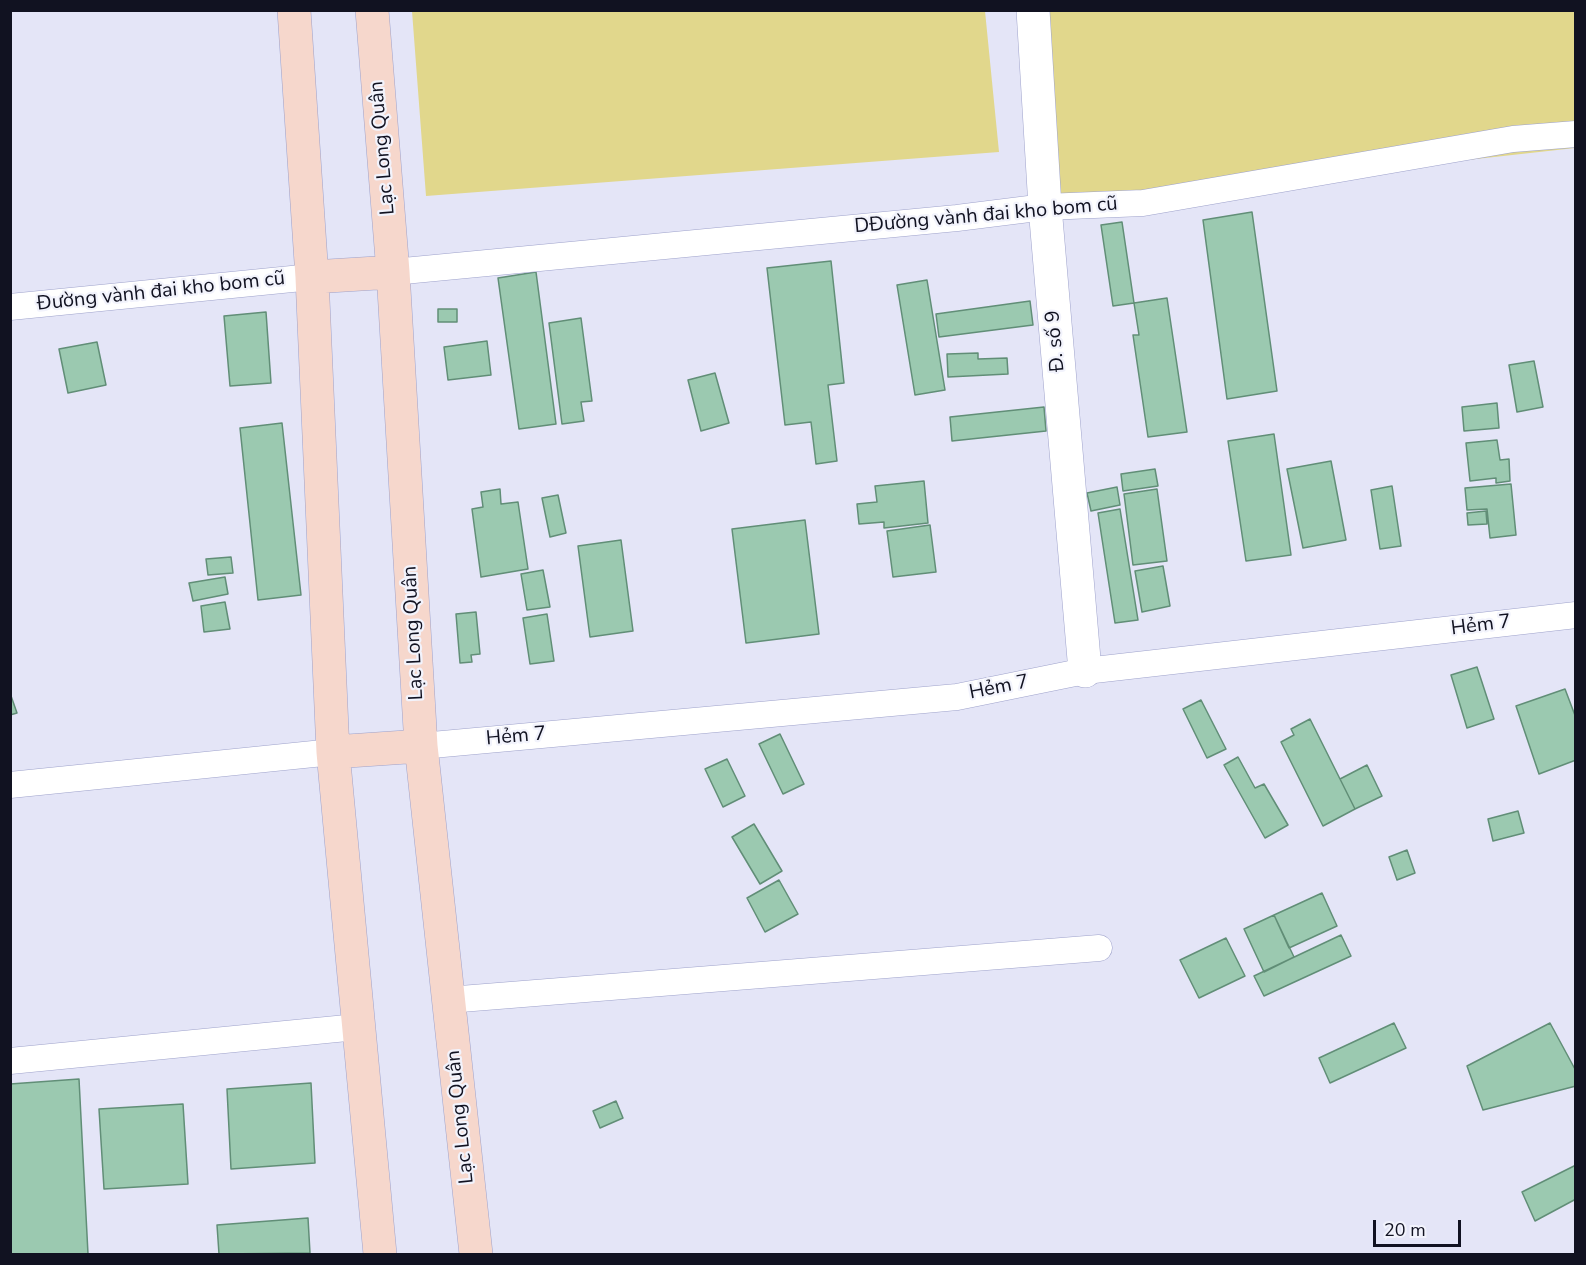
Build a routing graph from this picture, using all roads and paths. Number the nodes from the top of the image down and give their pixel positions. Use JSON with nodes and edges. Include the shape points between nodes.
{"nodes":[{"id":1,"x":294,"y":10,"type":"edge"},
{"id":2,"x":372,"y":10,"type":"edge"},
{"id":3,"x":1033,"y":10,"type":"edge"},
{"id":4,"x":1575,"y":134,"type":"edge"},
{"id":5,"x":1045,"y":207,"type":"junction"},
{"id":6,"x":393,"y":272,"type":"junction"},
{"id":7,"x":312,"y":278,"type":"junction"},
{"id":8,"x":10,"y":307,"type":"edge"},
{"id":9,"x":1575,"y":615,"type":"edge"},
{"id":10,"x":1085,"y":671,"type":"junction"},
{"id":11,"x":421,"y":746,"type":"junction"},
{"id":12,"x":333,"y":752,"type":"junction"},
{"id":13,"x":10,"y":785,"type":"edge"},
{"id":14,"x":1099,"y":948,"type":"dead end"},
{"id":15,"x":448,"y":1000,"type":"junction"},
{"id":16,"x":357,"y":1026,"type":"junction"},
{"id":17,"x":10,"y":1061,"type":"edge"},
{"id":18,"x":380,"y":1254,"type":"edge"},
{"id":19,"x":476,"y":1254,"type":"edge"}],
"edges":[{"from":1,"to":7,"type":"main road"},
{"from":2,"to":6,"type":"main road","name":"Lạc Long Quân"},
{"from":3,"to":5,"type":"street","name":"Đ. số 9"},
{"from":4,"to":5,"type":"street","name":"DĐường vành đai kho bom cũ","via":[[1523,138],[1143,203]]},
{"from":5,"to":6,"type":"street","name":"DĐường vành đai kho bom cũ"},
{"from":5,"to":10,"type":"street","name":"Đ. số 9"},
{"from":6,"to":7,"type":"main road"},
{"from":6,"to":11,"type":"main road","name":"Lạc Long Quân"},
{"from":7,"to":8,"type":"street","name":"Đường vành đai kho bom cũ"},
{"from":7,"to":12,"type":"main road"},
{"from":9,"to":10,"type":"street","name":"Hẻm 7"},
{"from":10,"to":11,"type":"street","name":"Hẻm 7","via":[[957,697]]},
{"from":11,"to":12,"type":"main road"},
{"from":11,"to":15,"type":"main road","name":"Lạc Long Quân"},
{"from":12,"to":13,"type":"street"},
{"from":12,"to":16,"type":"main road"},
{"from":14,"to":15,"type":"street"},
{"from":15,"to":19,"type":"main road","name":"Lạc Long Quân"},
{"from":16,"to":17,"type":"street"},
{"from":16,"to":18,"type":"main road"}]}
